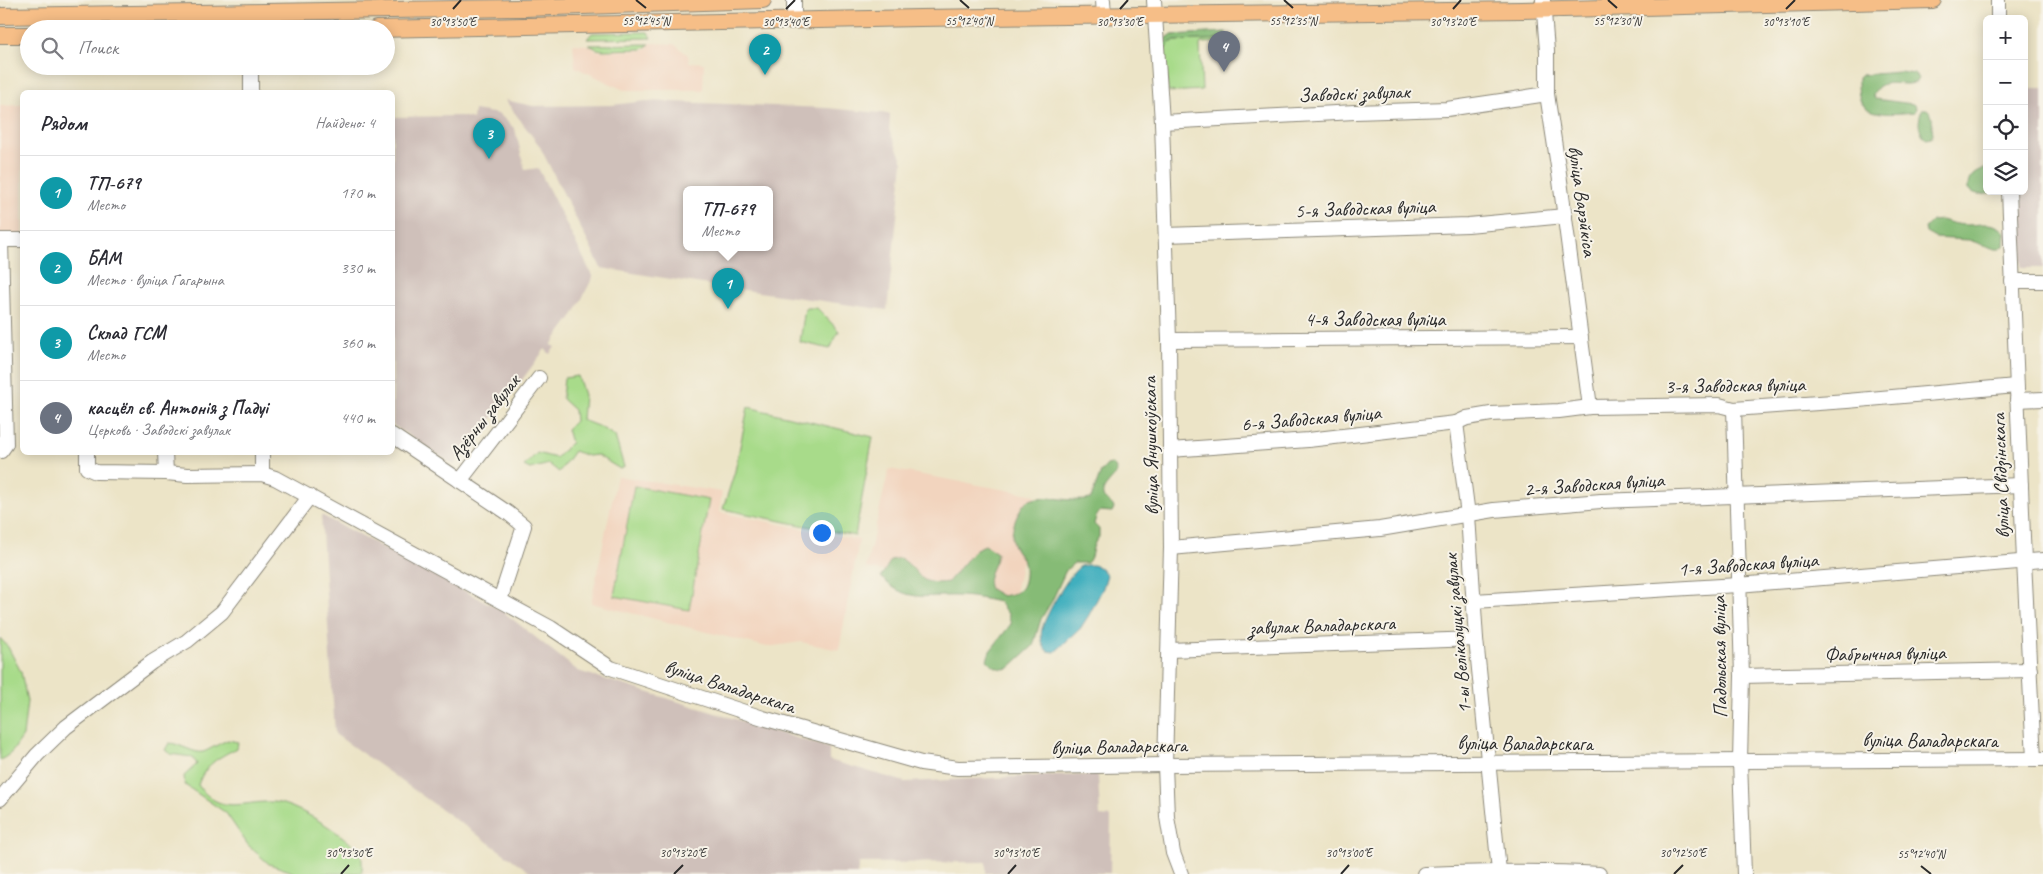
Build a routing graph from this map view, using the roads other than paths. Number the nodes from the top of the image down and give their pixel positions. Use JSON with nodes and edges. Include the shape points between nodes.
{"nodes":[{"id":1,"x":763,"y":0,"type":"edge"},
{"id":2,"x":794,"y":0,"type":"edge"},
{"id":3,"x":1933,"y":0,"type":"edge"},
{"id":4,"x":1998,"y":0,"type":"edge"},
{"id":5,"x":1772,"y":2,"type":"edge"},
{"id":6,"x":305,"y":5,"type":"edge"},
{"id":7,"x":1544,"y":5,"type":"edge"},
{"id":8,"x":1402,"y":6,"type":"edge"},
{"id":9,"x":1104,"y":8,"type":"edge"},
{"id":10,"x":1154,"y":8,"type":"edge"},
{"id":11,"x":401,"y":10,"type":"junction"},
{"id":12,"x":1998,"y":15,"type":"edge"},
{"id":13,"x":0,"y":16,"type":"edge"},
{"id":14,"x":106,"y":20,"type":"edge"},
{"id":15,"x":143,"y":20,"type":"edge"},
{"id":16,"x":794,"y":21,"type":"junction"},
{"id":17,"x":395,"y":28,"type":"edge"},
{"id":18,"x":401,"y":28,"type":"junction"},
{"id":19,"x":0,"y":35,"type":"edge"},
{"id":20,"x":20,"y":35,"type":"edge"},
{"id":21,"x":251,"y":75,"type":"edge"},
{"id":22,"x":252,"y":90,"type":"edge"},
{"id":23,"x":1547,"y":94,"type":"junction"},
{"id":24,"x":1162,"y":122,"type":"junction"},
{"id":25,"x":2009,"y":195,"type":"edge"},
{"id":26,"x":1565,"y":216,"type":"junction"},
{"id":27,"x":1166,"y":235,"type":"junction"},
{"id":28,"x":1,"y":240,"type":"edge"},
{"id":29,"x":20,"y":240,"type":"edge"},
{"id":30,"x":2012,"y":281,"type":"junction"},
{"id":31,"x":2043,"y":281,"type":"edge"},
{"id":32,"x":1581,"y":337,"type":"junction"},
{"id":33,"x":1169,"y":340,"type":"junction"},
{"id":34,"x":539,"y":378,"type":"dead end"},
{"id":35,"x":2016,"y":386,"type":"junction"},
{"id":36,"x":2043,"y":399,"type":"edge"},
{"id":37,"x":2017,"y":400,"type":"junction"},
{"id":38,"x":1590,"y":407,"type":"junction"},
{"id":39,"x":1734,"y":409,"type":"junction"},
{"id":40,"x":1456,"y":423,"type":"junction"},
{"id":41,"x":395,"y":437,"type":"edge"},
{"id":42,"x":1170,"y":450,"type":"junction"},
{"id":43,"x":2,"y":451,"type":"dead end"},
{"id":44,"x":86,"y":455,"type":"edge"},
{"id":45,"x":165,"y":455,"type":"edge"},
{"id":46,"x":262,"y":455,"type":"edge"},
{"id":47,"x":166,"y":473,"type":"junction"},
{"id":48,"x":262,"y":474,"type":"junction"},
{"id":49,"x":460,"y":481,"type":"junction"},
{"id":50,"x":2021,"y":485,"type":"junction"},
{"id":51,"x":310,"y":496,"type":"junction"},
{"id":52,"x":1737,"y":496,"type":"junction"},
{"id":53,"x":1468,"y":515,"type":"junction"},
{"id":54,"x":1171,"y":548,"type":"junction"},
{"id":55,"x":2043,"y":560,"type":"edge"},
{"id":56,"x":2024,"y":561,"type":"junction"},
{"id":57,"x":1738,"y":585,"type":"junction"},
{"id":58,"x":500,"y":600,"type":"junction"},
{"id":59,"x":1474,"y":601,"type":"junction"},
{"id":60,"x":1476,"y":639,"type":"junction"},
{"id":61,"x":1169,"y":650,"type":"junction"},
{"id":62,"x":2030,"y":670,"type":"junction"},
{"id":63,"x":1742,"y":676,"type":"junction"},
{"id":64,"x":2039,"y":759,"type":"edge"},
{"id":65,"x":1740,"y":761,"type":"junction"},
{"id":66,"x":1488,"y":763,"type":"junction"},
{"id":67,"x":1165,"y":765,"type":"junction"},
{"id":68,"x":0,"y":799,"type":"edge"},
{"id":69,"x":1499,"y":871,"type":"junction"},
{"id":70,"x":1557,"y":873,"type":"edge"},
{"id":71,"x":1181,"y":874,"type":"edge"},
{"id":72,"x":1424,"y":874,"type":"edge"},
{"id":73,"x":1600,"y":874,"type":"edge"},
{"id":74,"x":1744,"y":874,"type":"edge"}],
"edges":[{"from":1,"to":11,"type":"main road"},
{"from":2,"to":16,"type":"street"},
{"from":3,"to":5,"type":"main road"},
{"from":4,"to":12,"type":"street"},
{"from":5,"to":7,"type":"main road"},
{"from":6,"to":11,"type":"main road"},
{"from":6,"to":15,"type":"main road"},
{"from":7,"to":8,"type":"main road"},
{"from":7,"to":23,"type":"street","name":"вуліца Варэйкіса"},
{"from":8,"to":10,"type":"main road"},
{"from":9,"to":10,"type":"main road"},
{"from":9,"to":16,"type":"main road"},
{"from":10,"to":24,"type":"street","name":"вуліца Янушкоўскага"},
{"from":11,"to":18,"type":"street"},
{"from":13,"to":14,"type":"main road"},
{"from":16,"to":18,"type":"main road"},
{"from":17,"to":18,"type":"main road"},
{"from":19,"to":20,"type":"main road"},
{"from":21,"to":22,"type":"street"},
{"from":23,"to":24,"type":"street","name":"Заводскі завулак","via":[[1447,109]]},
{"from":23,"to":26,"type":"street","name":"вуліца Варэйкіса"},
{"from":24,"to":27,"type":"street","name":"вуліца Янушкоўскага"},
{"from":25,"to":30,"type":"street","name":"вуліца Свідзінскага"},
{"from":26,"to":27,"type":"street","name":"5-я Заводская вуліца","via":[[1468,225]]},
{"from":26,"to":32,"type":"street","name":"вуліца Варэйкіса"},
{"from":27,"to":33,"type":"street","name":"вуліца Янушкоўскага"},
{"from":28,"to":29,"type":"street"},
{"from":28,"to":43,"type":"street","via":[[6,444]]},
{"from":30,"to":31,"type":"street"},
{"from":30,"to":35,"type":"street","name":"вуліца Свідзінскага"},
{"from":32,"to":33,"type":"street","name":"4-я Заводская вуліца"},
{"from":32,"to":38,"type":"street","name":"вуліца Варэйкіса"},
{"from":33,"to":42,"type":"street","name":"вуліца Янушкоўскага"},
{"from":34,"to":49,"type":"street","name":"Азёрны завулак"},
{"from":35,"to":37,"type":"street","name":"вуліца Свідзінскага"},
{"from":35,"to":39,"type":"street","name":"3-я Заводская вуліца"},
{"from":36,"to":37,"type":"street"},
{"from":37,"to":50,"type":"street","name":"вуліца Свідзінскага"},
{"from":38,"to":39,"type":"street","name":"3-я Заводская вуліца","via":[[1719,405]]},
{"from":38,"to":40,"type":"street","name":"3-я Заводская вуліца","via":[[1490,414]]},
{"from":39,"to":52,"type":"street","name":"Падольская вуліца"},
{"from":40,"to":42,"type":"street","name":"6-я Заводская вуліца","via":[[1308,440]]},
{"from":40,"to":53,"type":"street","name":"1-ы Велікалуцкі завулак"},
{"from":41,"to":49,"type":"street","name":"Азёрны завулак"},
{"from":42,"to":54,"type":"street","name":"вуліца Янушкоўскага"},
{"from":44,"to":47,"type":"street","via":[[87,468],[96,472]]},
{"from":45,"to":47,"type":"street"},
{"from":46,"to":48,"type":"street"},
{"from":47,"to":48,"type":"street"},
{"from":48,"to":51,"type":"street","name":"вуліца Валадарскага"},
{"from":49,"to":58,"type":"street","name":"Азёрны завулак","via":[[524,526]]},
{"from":50,"to":52,"type":"street","name":"2-я Заводская вуліца"},
{"from":50,"to":56,"type":"street","name":"вуліца Свідзінскага"},
{"from":51,"to":58,"type":"street","name":"вуліца Валадарскага"},
{"from":51,"to":68,"type":"street","via":[[222,612],[187,642],[152,662],[73,722],[37,755]]},
{"from":52,"to":53,"type":"street","name":"2-я Заводская вуліца","via":[[1601,501]]},
{"from":52,"to":57,"type":"street","name":"Падольская вуліца"},
{"from":53,"to":54,"type":"street","name":"2-я Заводская вуліца","via":[[1380,529]]},
{"from":53,"to":59,"type":"street","name":"1-ы Велікалуцкі завулак"},
{"from":54,"to":61,"type":"street","name":"вуліца Янушкоўскага"},
{"from":55,"to":56,"type":"street","name":"1-я Заводская вуліца"},
{"from":56,"to":57,"type":"street","name":"1-я Заводская вуліца"},
{"from":56,"to":62,"type":"street","name":"вуліца Свідзінскага"},
{"from":57,"to":59,"type":"street","name":"1-я Заводская вуліца"},
{"from":57,"to":63,"type":"street","name":"Падольская вуліца"},
{"from":58,"to":67,"type":"street","name":"вуліца Валадарскага","via":[[551,628],[611,668],[763,718],[913,761],[958,768]]},
{"from":59,"to":60,"type":"street","name":"1-ы Велікалуцкі завулак"},
{"from":60,"to":61,"type":"street","name":"завулак Валадарскага"},
{"from":60,"to":66,"type":"street","name":"1-ы Велікалуцкі завулак"},
{"from":61,"to":67,"type":"street","name":"вуліца Янушкоўскага"},
{"from":62,"to":63,"type":"street","name":"Фабрычная вуліца"},
{"from":62,"to":64,"type":"street","name":"вуліца Свідзінскага"},
{"from":63,"to":65,"type":"street","name":"Падольская вуліца"},
{"from":64,"to":65,"type":"street","name":"вуліца Валадарскага"},
{"from":65,"to":66,"type":"street","name":"вуліца Валадарскага"},
{"from":65,"to":74,"type":"street","name":"Падольская вуліца"},
{"from":66,"to":67,"type":"street","name":"вуліца Валадарскага"},
{"from":66,"to":69,"type":"street","name":"1-ы Велікалуцкі завулак"},
{"from":67,"to":71,"type":"street","name":"вуліца Янушкоўскага","via":[[1167,816],[1173,853]]},
{"from":69,"to":70,"type":"street"},
{"from":69,"to":72,"type":"street"},
{"from":70,"to":73,"type":"street"}]}
